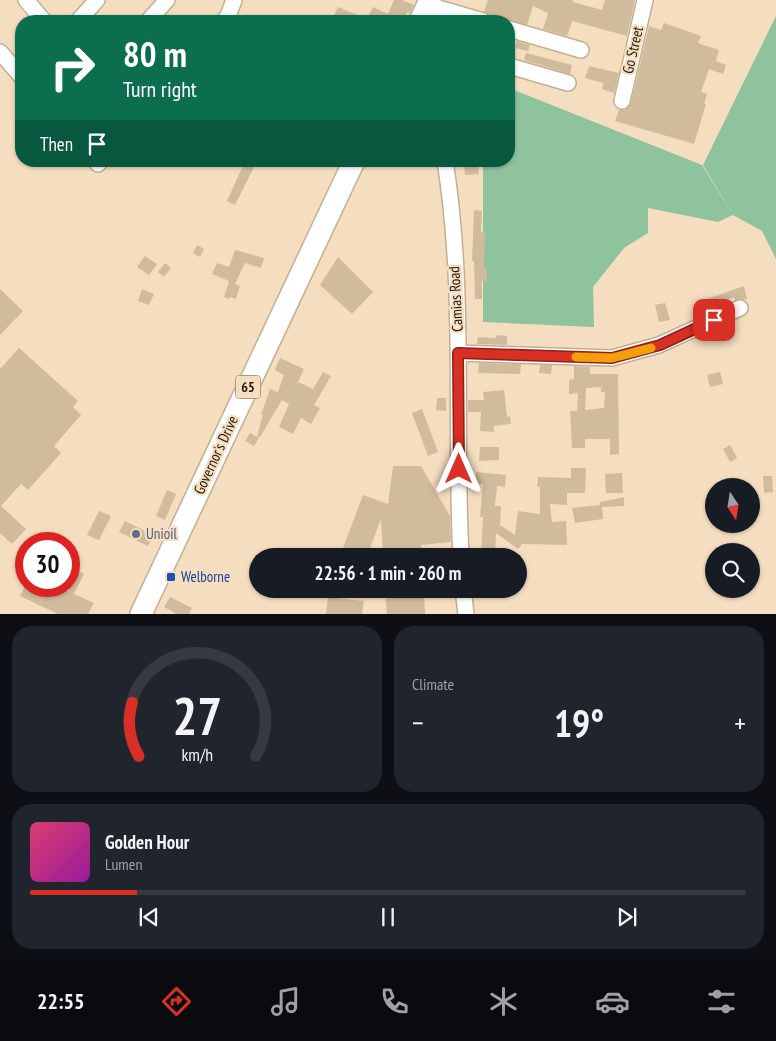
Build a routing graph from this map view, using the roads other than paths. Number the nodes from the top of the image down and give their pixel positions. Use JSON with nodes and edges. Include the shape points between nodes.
{"nodes":[{"id":1,"x":26,"y":0,"type":"edge"},
{"id":2,"x":96,"y":0,"type":"edge"},
{"id":3,"x":167,"y":0,"type":"edge"},
{"id":4,"x":234,"y":0,"type":"edge"},
{"id":5,"x":644,"y":0,"type":"edge"},
{"id":6,"x":425,"y":13,"type":"edge"},
{"id":7,"x":39,"y":15,"type":"edge"},
{"id":8,"x":83,"y":15,"type":"edge"},
{"id":9,"x":153,"y":15,"type":"edge"},
{"id":10,"x":228,"y":15,"type":"edge"},
{"id":11,"x":440,"y":15,"type":"edge"},
{"id":12,"x":515,"y":31,"type":"edge"},
{"id":13,"x":581,"y":50,"type":"dead end"},
{"id":14,"x":0,"y":52,"type":"edge"},
{"id":15,"x":515,"y":68,"type":"edge"},
{"id":16,"x":15,"y":69,"type":"edge"},
{"id":17,"x":568,"y":83,"type":"dead end"},
{"id":18,"x":622,"y":100,"type":"dead end"},
{"id":19,"x":351,"y":167,"type":"edge"},
{"id":20,"x":445,"y":167,"type":"edge"},
{"id":21,"x":740,"y":308,"type":"dead end"},
{"id":22,"x":458,"y":353,"type":"junction"},
{"id":23,"x":461,"y":548,"type":"edge"},
{"id":24,"x":464,"y":598,"type":"edge"},
{"id":25,"x":141,"y":614,"type":"edge"},
{"id":26,"x":466,"y":614,"type":"edge"}],
"edges":[{"from":1,"to":7,"type":"street"},
{"from":2,"to":8,"type":"street"},
{"from":3,"to":9,"type":"street"},
{"from":4,"to":10,"type":"street"},
{"from":5,"to":18,"type":"street","name":"Go Street"},
{"from":6,"to":11,"type":"street"},
{"from":12,"to":13,"type":"street"},
{"from":14,"to":16,"type":"street"},
{"from":15,"to":17,"type":"street"},
{"from":19,"to":25,"type":"highway","name":"Governor's Drive","number":"65"},
{"from":20,"to":22,"type":"street","name":"Camias Road","via":[[452,230]]},
{"from":21,"to":22,"type":"street","via":[[660,345],[612,358]]},
{"from":22,"to":23,"type":"street","name":"Camias Road"},
{"from":24,"to":26,"type":"street"}]}
